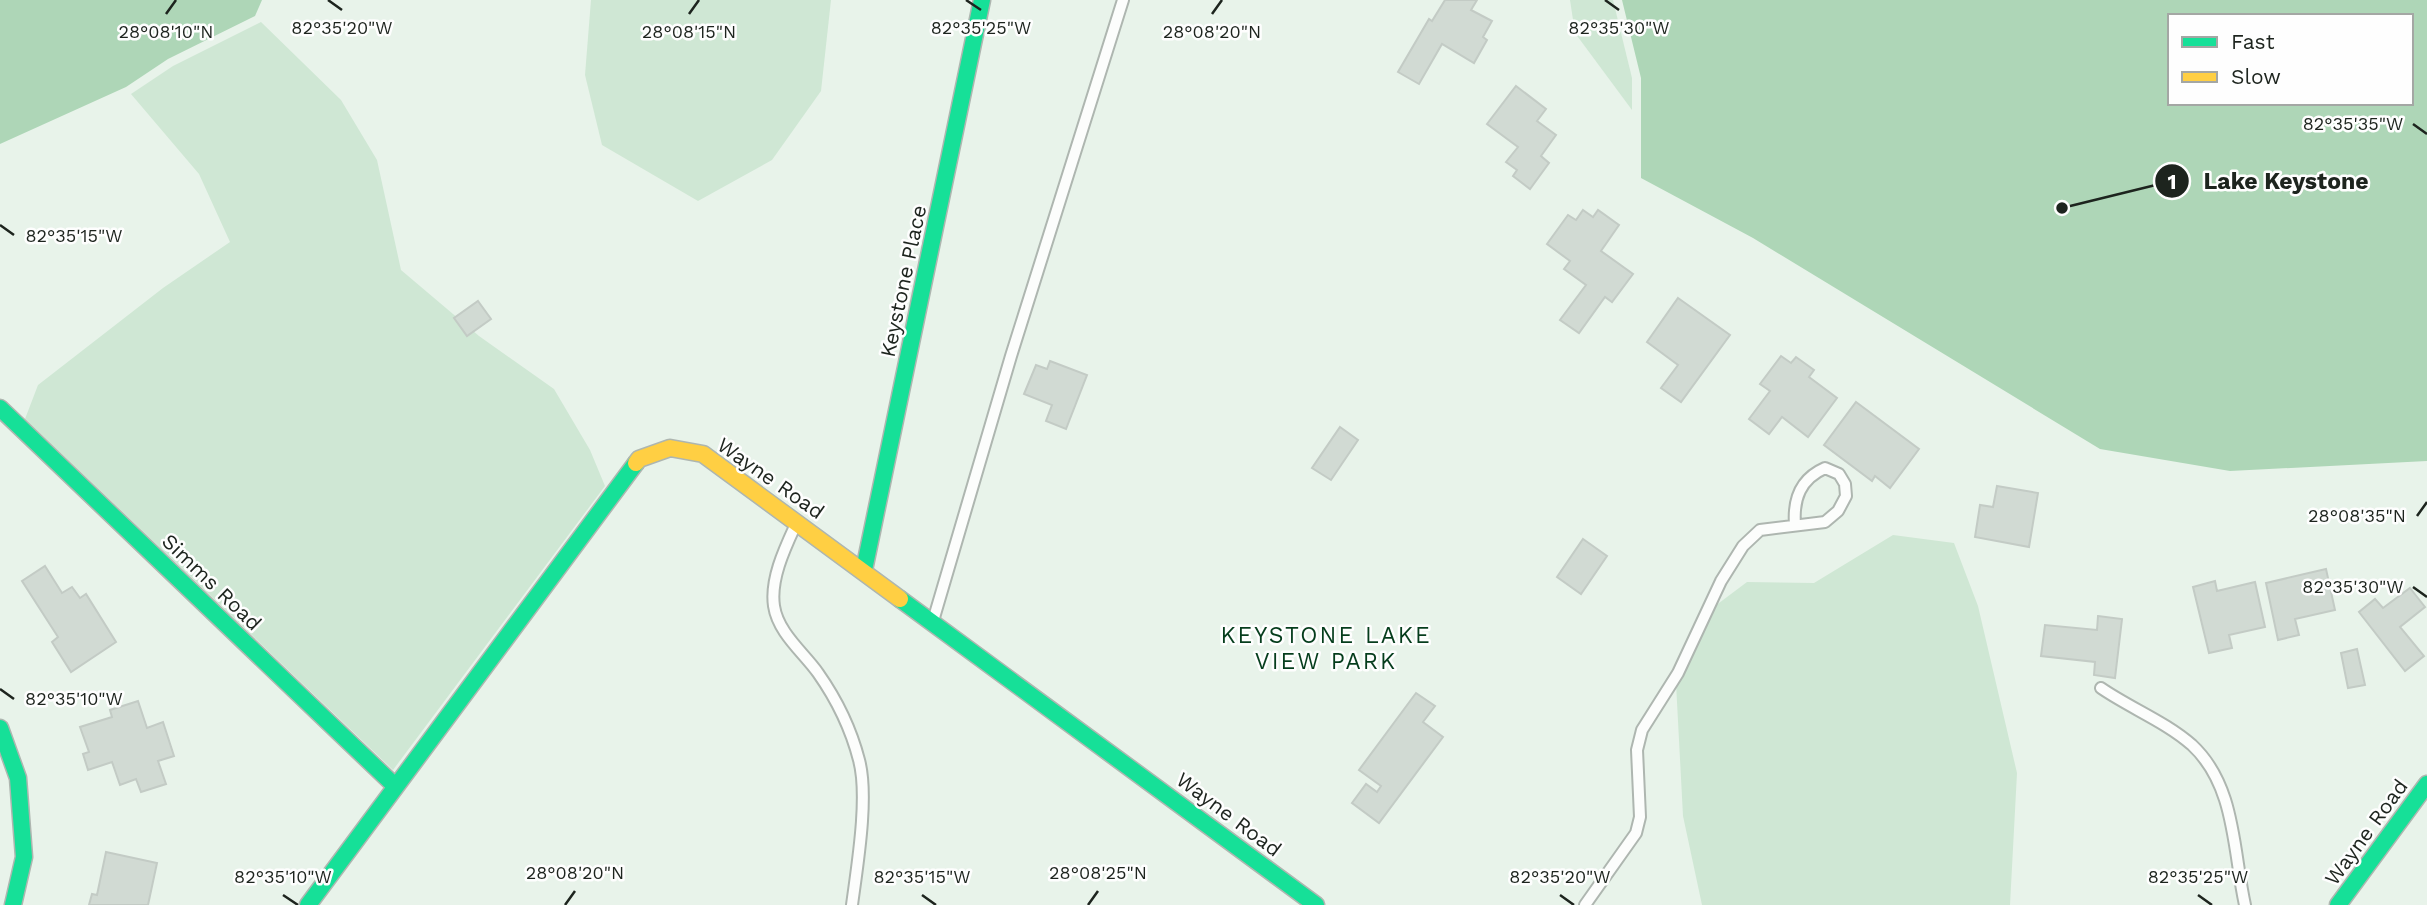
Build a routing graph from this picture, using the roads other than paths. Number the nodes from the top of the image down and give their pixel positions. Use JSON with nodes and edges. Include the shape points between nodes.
{"nodes":[{"id":1,"x":982,"y":0,"type":"edge"},
{"id":2,"x":1123,"y":0,"type":"edge"},
{"id":3,"x":0,"y":408,"type":"edge"},
{"id":4,"x":797,"y":521,"type":"junction"},
{"id":5,"x":1795,"y":525,"type":"junction"},
{"id":6,"x":864,"y":570,"type":"junction"},
{"id":7,"x":933,"y":621,"type":"junction"},
{"id":8,"x":2101,"y":688,"type":"dead end"},
{"id":9,"x":0,"y":728,"type":"edge"},
{"id":10,"x":2427,"y":784,"type":"edge"},
{"id":11,"x":396,"y":786,"type":"junction"},
{"id":12,"x":13,"y":905,"type":"edge"},
{"id":13,"x":308,"y":905,"type":"edge"},
{"id":14,"x":852,"y":905,"type":"edge"},
{"id":15,"x":1316,"y":905,"type":"edge"},
{"id":16,"x":1586,"y":905,"type":"edge"},
{"id":17,"x":2245,"y":905,"type":"edge"},
{"id":18,"x":2338,"y":905,"type":"edge"}],
"edges":[{"from":1,"to":6,"type":"street","name":"Keystone Place"},
{"from":2,"to":7,"type":"lane"},
{"from":3,"to":11,"type":"street","name":"Simms Road"},
{"from":4,"to":6,"type":"street","name":"Wayne Road"},
{"from":4,"to":11,"type":"street","name":"Wayne Road","via":[[703,454],[670,448],[639,459]]},
{"from":4,"to":14,"type":"lane","via":[[778,566],[774,607],[845,718],[860,763],[861,838]]},
{"from":5,"to":5,"type":"lane","via":[[1793,507],[1811,474],[1825,468],[1839,474],[1846,496],[1838,511],[1825,523]]},
{"from":5,"to":16,"type":"lane","via":[[1760,530],[1743,546],[1721,581],[1678,673],[1642,730],[1637,750],[1640,817],[1636,833]]},
{"from":6,"to":7,"type":"street","name":"Wayne Road"},
{"from":7,"to":15,"type":"street","name":"Wayne Road"},
{"from":8,"to":17,"type":"lane","via":[[2191,745],[2207,763],[2229,812]]},
{"from":9,"to":12,"type":"street","via":[[18,778],[21,811],[24,857]]},
{"from":10,"to":18,"type":"street","name":"Wayne Road"},
{"from":11,"to":13,"type":"street","name":"Wayne Road"}]}
